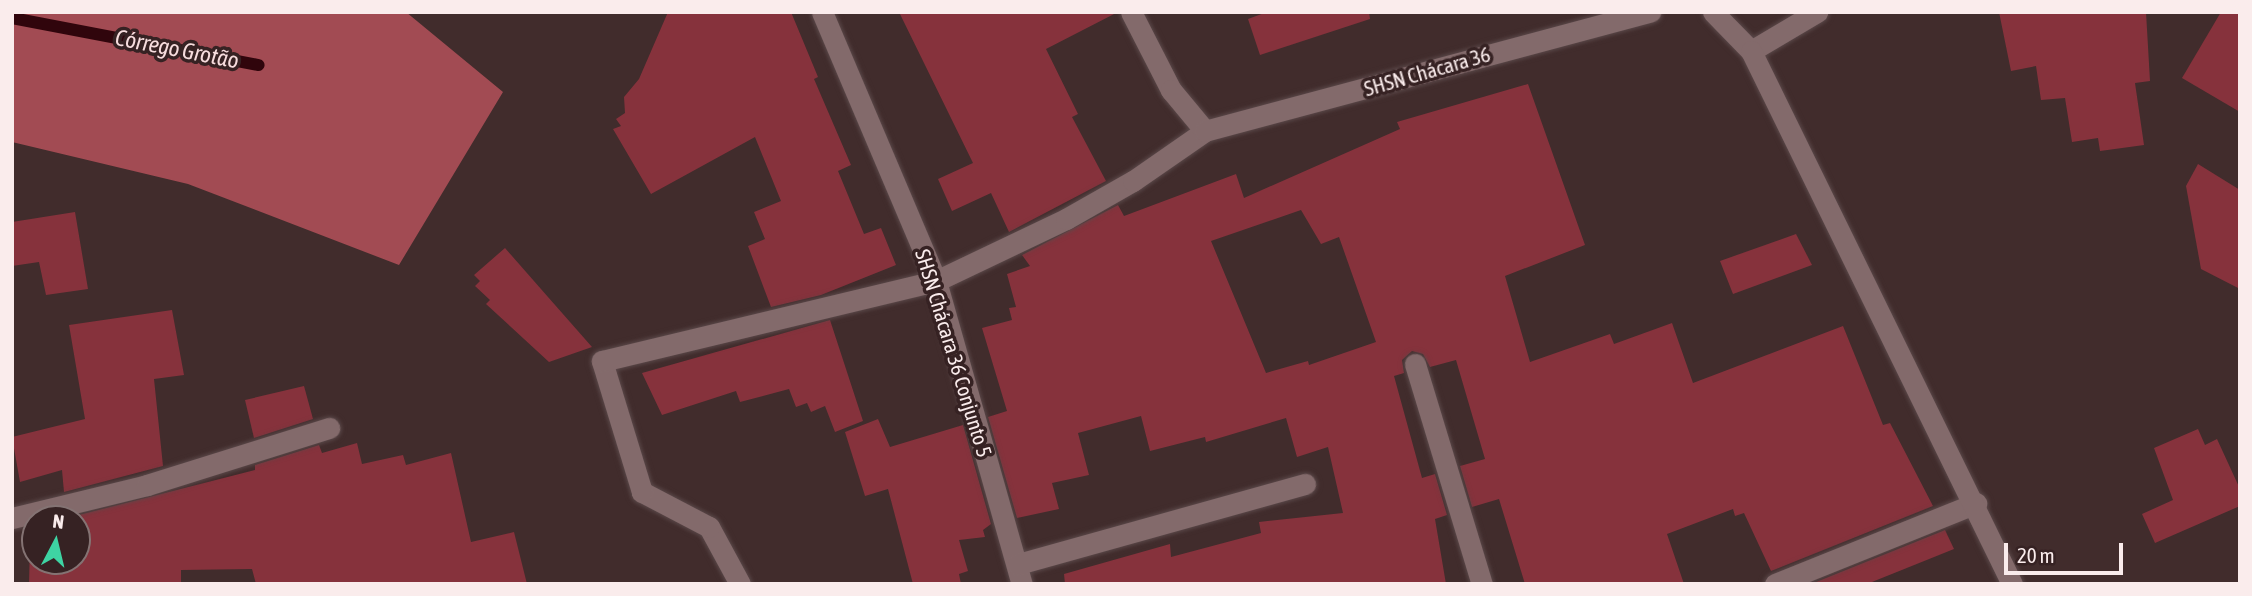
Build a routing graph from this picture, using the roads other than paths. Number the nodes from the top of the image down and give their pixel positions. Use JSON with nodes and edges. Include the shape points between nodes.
{"nodes":[{"id":1,"x":822,"y":12,"type":"edge"},
{"id":2,"x":1132,"y":12,"type":"edge"},
{"id":3,"x":1650,"y":12,"type":"edge"},
{"id":4,"x":1713,"y":12,"type":"edge"},
{"id":5,"x":1818,"y":12,"type":"edge"},
{"id":6,"x":1751,"y":51,"type":"junction"},
{"id":7,"x":1205,"y":131,"type":"junction"},
{"id":8,"x":936,"y":281,"type":"junction"},
{"id":9,"x":1415,"y":364,"type":"dead end"},
{"id":10,"x":329,"y":428,"type":"dead end"},
{"id":11,"x":1305,"y":484,"type":"dead end"},
{"id":12,"x":1976,"y":503,"type":"junction"},
{"id":13,"x":12,"y":518,"type":"edge"},
{"id":14,"x":1020,"y":574,"type":"edge"},
{"id":15,"x":740,"y":584,"type":"edge"},
{"id":16,"x":1482,"y":584,"type":"edge"},
{"id":17,"x":1775,"y":584,"type":"edge"},
{"id":18,"x":2012,"y":584,"type":"edge"}],
"edges":[{"from":1,"to":8,"type":"street","name":"SHSN Chácara 36 Conjunto 5"},
{"from":2,"to":7,"type":"street","via":[[1171,90]]},
{"from":3,"to":7,"type":"street","name":"SHSN Chácara 36"},
{"from":4,"to":6,"type":"street"},
{"from":5,"to":6,"type":"street"},
{"from":6,"to":12,"type":"street"},
{"from":7,"to":8,"type":"street","name":"SHSN Chácara 36","via":[[1133,181],[1066,219]]},
{"from":8,"to":14,"type":"street","name":"SHSN Chácara 36 Conjunto 5"},
{"from":8,"to":15,"type":"street","name":"SHSN Chácara 36","via":[[602,361],[642,492],[709,527]]},
{"from":9,"to":16,"type":"street"},
{"from":10,"to":13,"type":"street","via":[[148,485]]},
{"from":11,"to":14,"type":"street"},
{"from":12,"to":17,"type":"street"},
{"from":12,"to":18,"type":"street"}]}
